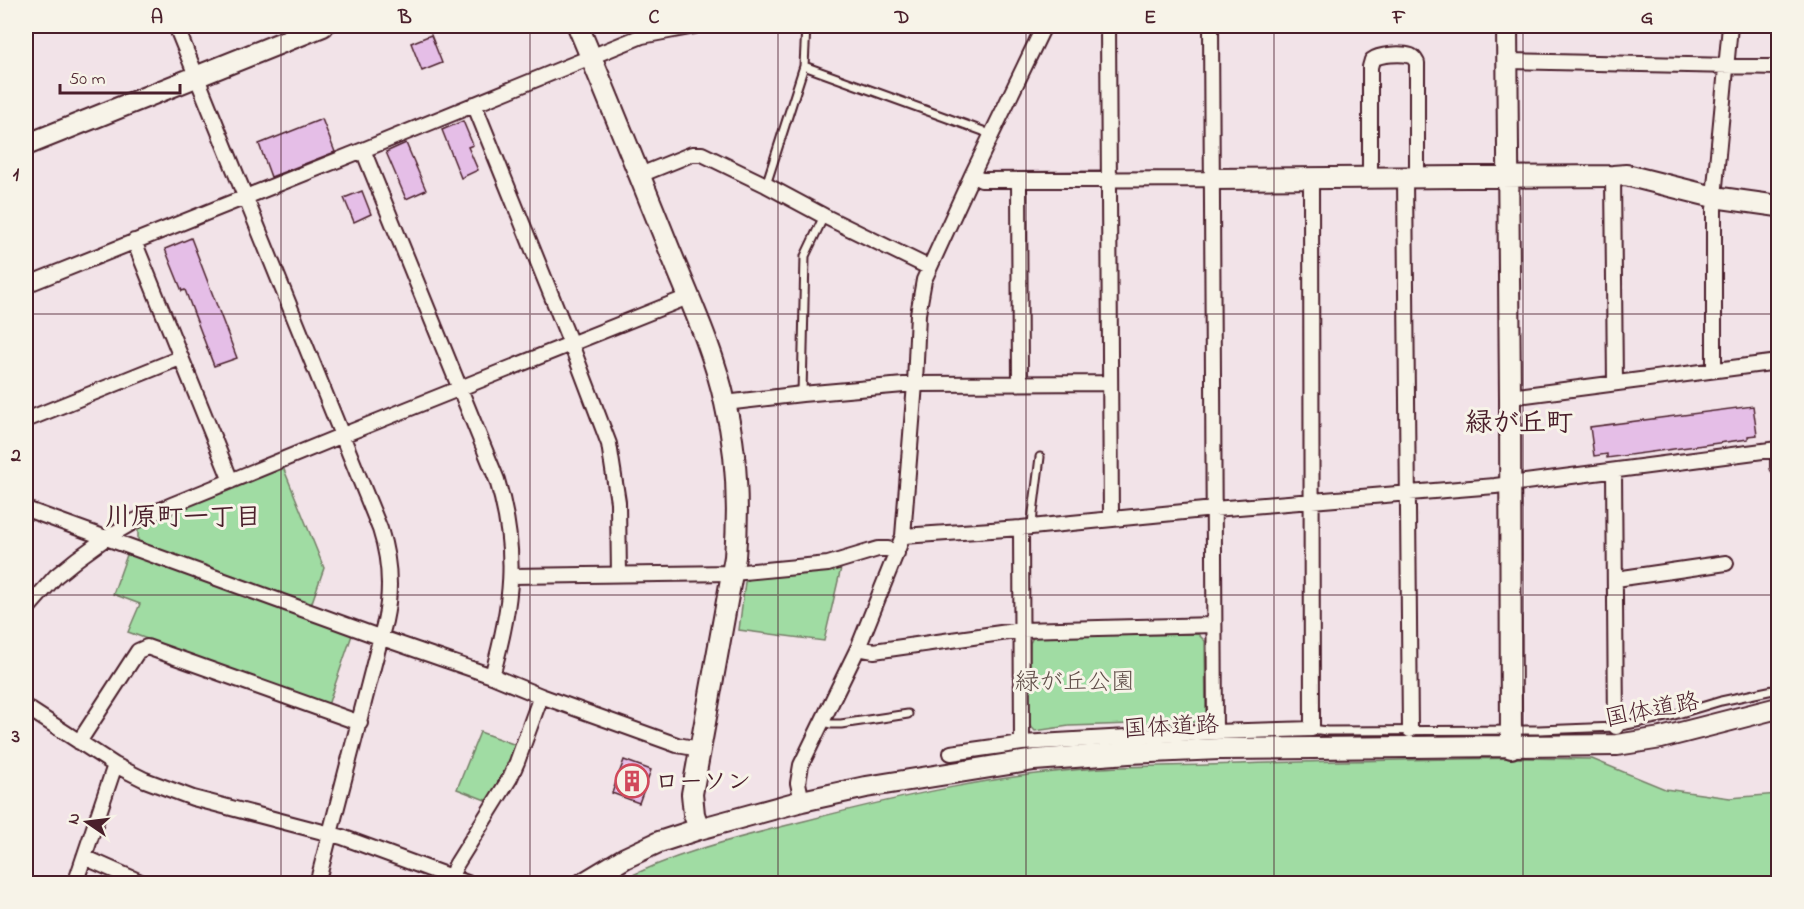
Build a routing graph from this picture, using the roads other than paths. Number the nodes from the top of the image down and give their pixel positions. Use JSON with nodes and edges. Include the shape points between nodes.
{"nodes":[{"id":1,"x":176,"y":26,"type":"edge"},
{"id":2,"x":323,"y":26,"type":"edge"},
{"id":3,"x":578,"y":26,"type":"edge"},
{"id":4,"x":696,"y":26,"type":"edge"},
{"id":5,"x":806,"y":26,"type":"edge"},
{"id":6,"x":1044,"y":26,"type":"edge"},
{"id":7,"x":1108,"y":26,"type":"edge"},
{"id":8,"x":1211,"y":26,"type":"edge"},
{"id":9,"x":1507,"y":26,"type":"edge"},
{"id":10,"x":1730,"y":26,"type":"edge"},
{"id":11,"x":591,"y":57,"type":"junction"},
{"id":12,"x":1507,"y":61,"type":"junction"},
{"id":13,"x":1726,"y":65,"type":"junction"},
{"id":14,"x":804,"y":66,"type":"junction"},
{"id":15,"x":1779,"y":67,"type":"edge"},
{"id":16,"x":196,"y":76,"type":"junction"},
{"id":17,"x":474,"y":104,"type":"junction"},
{"id":18,"x":990,"y":136,"type":"junction"},
{"id":19,"x":26,"y":145,"type":"edge"},
{"id":20,"x":363,"y":150,"type":"junction"},
{"id":21,"x":640,"y":175,"type":"junction"},
{"id":22,"x":972,"y":175,"type":"junction"},
{"id":23,"x":1508,"y":176,"type":"junction"},
{"id":24,"x":1612,"y":176,"type":"junction"},
{"id":25,"x":1370,"y":177,"type":"junction"},
{"id":26,"x":1411,"y":178,"type":"junction"},
{"id":27,"x":1212,"y":179,"type":"junction"},
{"id":28,"x":1311,"y":179,"type":"junction"},
{"id":29,"x":1109,"y":180,"type":"junction"},
{"id":30,"x":1019,"y":181,"type":"junction"},
{"id":31,"x":766,"y":185,"type":"junction"},
{"id":32,"x":245,"y":196,"type":"junction"},
{"id":33,"x":1714,"y":203,"type":"junction"},
{"id":34,"x":1779,"y":206,"type":"edge"},
{"id":35,"x":824,"y":216,"type":"junction"},
{"id":36,"x":1779,"y":217,"type":"edge"},
{"id":37,"x":134,"y":241,"type":"junction"},
{"id":38,"x":928,"y":267,"type":"junction"},
{"id":39,"x":26,"y":285,"type":"edge"},
{"id":40,"x":688,"y":297,"type":"junction"},
{"id":41,"x":571,"y":344,"type":"junction"},
{"id":42,"x":180,"y":358,"type":"junction"},
{"id":43,"x":1779,"y":362,"type":"edge"},
{"id":44,"x":1714,"y":369,"type":"junction"},
{"id":45,"x":1020,"y":383,"type":"junction"},
{"id":46,"x":1110,"y":383,"type":"junction"},
{"id":47,"x":1615,"y":383,"type":"junction"},
{"id":48,"x":915,"y":384,"type":"junction"},
{"id":49,"x":459,"y":388,"type":"junction"},
{"id":50,"x":802,"y":394,"type":"junction"},
{"id":51,"x":1510,"y":397,"type":"junction"},
{"id":52,"x":725,"y":403,"type":"junction"},
{"id":53,"x":26,"y":420,"type":"edge"},
{"id":54,"x":343,"y":435,"type":"junction"},
{"id":55,"x":1040,"y":456,"type":"dead end"},
{"id":56,"x":1779,"y":466,"type":"edge"},
{"id":57,"x":1614,"y":472,"type":"junction"},
{"id":58,"x":231,"y":481,"type":"junction"},
{"id":59,"x":1510,"y":484,"type":"junction"},
{"id":60,"x":1407,"y":493,"type":"junction"},
{"id":61,"x":1311,"y":502,"type":"junction"},
{"id":62,"x":26,"y":509,"type":"edge"},
{"id":63,"x":1214,"y":509,"type":"junction"},
{"id":64,"x":1111,"y":519,"type":"junction"},
{"id":65,"x":1027,"y":528,"type":"junction"},
{"id":66,"x":903,"y":536,"type":"junction"},
{"id":67,"x":106,"y":538,"type":"junction"},
{"id":68,"x":897,"y":553,"type":"junction"},
{"id":69,"x":1726,"y":564,"type":"dead end"},
{"id":70,"x":733,"y":573,"type":"junction"},
{"id":71,"x":619,"y":574,"type":"junction"},
{"id":72,"x":512,"y":576,"type":"junction"},
{"id":73,"x":1616,"y":579,"type":"junction"},
{"id":74,"x":26,"y":610,"type":"edge"},
{"id":75,"x":1214,"y":625,"type":"junction"},
{"id":76,"x":1022,"y":630,"type":"junction"},
{"id":77,"x":382,"y":638,"type":"junction"},
{"id":78,"x":858,"y":648,"type":"junction"},
{"id":79,"x":492,"y":676,"type":"junction"},
{"id":80,"x":1779,"y":689,"type":"edge"},
{"id":81,"x":541,"y":696,"type":"junction"},
{"id":82,"x":26,"y":707,"type":"edge"},
{"id":83,"x":1779,"y":708,"type":"edge"},
{"id":84,"x":908,"y":714,"type":"dead end"},
{"id":85,"x":823,"y":720,"type":"junction"},
{"id":86,"x":360,"y":723,"type":"junction"},
{"id":87,"x":1312,"y":729,"type":"junction"},
{"id":88,"x":1410,"y":730,"type":"junction"},
{"id":89,"x":1215,"y":732,"type":"junction"},
{"id":90,"x":1615,"y":736,"type":"junction"},
{"id":91,"x":1510,"y":738,"type":"junction"},
{"id":92,"x":79,"y":742,"type":"junction"},
{"id":93,"x":1022,"y":743,"type":"junction"},
{"id":94,"x":700,"y":749,"type":"junction"},
{"id":95,"x":951,"y":753,"type":"dead end"},
{"id":96,"x":115,"y":765,"type":"junction"},
{"id":97,"x":802,"y":801,"type":"junction"},
{"id":98,"x":699,"y":829,"type":"junction"},
{"id":99,"x":330,"y":834,"type":"junction"},
{"id":100,"x":84,"y":857,"type":"junction"},
{"id":101,"x":451,"y":876,"type":"junction"},
{"id":102,"x":75,"y":884,"type":"edge"},
{"id":103,"x":145,"y":884,"type":"edge"},
{"id":104,"x":317,"y":884,"type":"edge"},
{"id":105,"x":470,"y":884,"type":"edge"},
{"id":106,"x":582,"y":884,"type":"edge"}],
"edges":[{"from":1,"to":16,"type":"street"},
{"from":2,"to":16,"type":"street"},
{"from":3,"to":11,"type":"street"},
{"from":4,"to":11,"type":"street","via":[[642,36]]},
{"from":5,"to":14,"type":"lane"},
{"from":6,"to":18,"type":"street"},
{"from":7,"to":29,"type":"street"},
{"from":8,"to":27,"type":"street"},
{"from":9,"to":12,"type":"street"},
{"from":10,"to":13,"type":"street"},
{"from":11,"to":17,"type":"street"},
{"from":11,"to":21,"type":"street"},
{"from":12,"to":13,"type":"street"},
{"from":12,"to":23,"type":"street"},
{"from":13,"to":15,"type":"street"},
{"from":13,"to":33,"type":"street"},
{"from":14,"to":18,"type":"lane"},
{"from":14,"to":31,"type":"lane"},
{"from":16,"to":19,"type":"street"},
{"from":16,"to":32,"type":"street"},
{"from":17,"to":20,"type":"street"},
{"from":17,"to":41,"type":"street"},
{"from":18,"to":22,"type":"street"},
{"from":20,"to":32,"type":"street"},
{"from":20,"to":49,"type":"street"},
{"from":21,"to":31,"type":"street","via":[[697,153]]},
{"from":21,"to":40,"type":"street"},
{"from":22,"to":30,"type":"street","via":[[981,180]]},
{"from":22,"to":38,"type":"street"},
{"from":23,"to":24,"type":"street"},
{"from":23,"to":26,"type":"street"},
{"from":23,"to":51,"type":"street"},
{"from":24,"to":33,"type":"street"},
{"from":24,"to":47,"type":"street"},
{"from":25,"to":26,"type":"street"},
{"from":25,"to":26,"type":"street","via":[[1370,67],[1372,60],[1381,55],[1409,56],[1417,63]]},
{"from":25,"to":28,"type":"street"},
{"from":26,"to":60,"type":"street"},
{"from":27,"to":28,"type":"street"},
{"from":27,"to":29,"type":"street"},
{"from":27,"to":63,"type":"street"},
{"from":28,"to":61,"type":"street"},
{"from":29,"to":30,"type":"street"},
{"from":29,"to":46,"type":"street"},
{"from":30,"to":45,"type":"street"},
{"from":31,"to":35,"type":"street"},
{"from":32,"to":37,"type":"street"},
{"from":32,"to":54,"type":"street"},
{"from":33,"to":34,"type":"street"},
{"from":33,"to":36,"type":"street"},
{"from":33,"to":44,"type":"street"},
{"from":35,"to":38,"type":"street"},
{"from":35,"to":50,"type":"lane","via":[[805,256]]},
{"from":37,"to":39,"type":"street"},
{"from":37,"to":42,"type":"street"},
{"from":38,"to":48,"type":"street","via":[[920,294]]},
{"from":40,"to":41,"type":"street"},
{"from":40,"to":52,"type":"street"},
{"from":41,"to":49,"type":"street"},
{"from":41,"to":71,"type":"street","via":[[614,466]]},
{"from":42,"to":53,"type":"street"},
{"from":42,"to":58,"type":"street"},
{"from":43,"to":44,"type":"street"},
{"from":44,"to":47,"type":"street"},
{"from":45,"to":46,"type":"street"},
{"from":45,"to":48,"type":"street"},
{"from":46,"to":64,"type":"street"},
{"from":47,"to":51,"type":"street"},
{"from":48,"to":50,"type":"street"},
{"from":48,"to":66,"type":"street"},
{"from":49,"to":54,"type":"street"},
{"from":49,"to":72,"type":"street","via":[[504,503]]},
{"from":50,"to":52,"type":"street"},
{"from":51,"to":59,"type":"street"},
{"from":52,"to":70,"type":"street","via":[[737,484]]},
{"from":54,"to":58,"type":"street"},
{"from":54,"to":77,"type":"street","via":[[385,544],[390,592]]},
{"from":55,"to":65,"type":"lane"},
{"from":56,"to":57,"type":"street","via":[[1779,448]]},
{"from":57,"to":59,"type":"street"},
{"from":57,"to":73,"type":"street"},
{"from":58,"to":67,"type":"street","via":[[135,521]]},
{"from":59,"to":60,"type":"street"},
{"from":59,"to":91,"type":"street"},
{"from":60,"to":61,"type":"street"},
{"from":60,"to":88,"type":"street"},
{"from":61,"to":63,"type":"street"},
{"from":61,"to":87,"type":"street"},
{"from":62,"to":67,"type":"street"},
{"from":63,"to":64,"type":"street"},
{"from":63,"to":75,"type":"street"},
{"from":64,"to":65,"type":"street"},
{"from":65,"to":66,"type":"street"},
{"from":65,"to":76,"type":"street"},
{"from":66,"to":68,"type":"street"},
{"from":67,"to":74,"type":"street","via":[[56,576]]},
{"from":67,"to":77,"type":"street"},
{"from":68,"to":70,"type":"street","via":[[878,549],[828,564]]},
{"from":68,"to":78,"type":"street"},
{"from":69,"to":73,"type":"street"},
{"from":70,"to":71,"type":"street"},
{"from":70,"to":94,"type":"street"},
{"from":71,"to":72,"type":"street"},
{"from":72,"to":79,"type":"street"},
{"from":73,"to":90,"type":"street"},
{"from":75,"to":76,"type":"street"},
{"from":75,"to":89,"type":"street"},
{"from":76,"to":78,"type":"street","via":[[874,651]]},
{"from":76,"to":93,"type":"street"},
{"from":77,"to":79,"type":"street"},
{"from":77,"to":86,"type":"street"},
{"from":78,"to":85,"type":"street"},
{"from":79,"to":81,"type":"street"},
{"from":80,"to":90,"type":"lane","via":[[1721,701]]},
{"from":81,"to":94,"type":"street","via":[[677,745]]},
{"from":81,"to":101,"type":"street","via":[[510,778]]},
{"from":82,"to":92,"type":"street"},
{"from":83,"to":90,"type":"street","name":"国体道路","via":[[1661,738]]},
{"from":84,"to":85,"type":"lane","via":[[841,724]]},
{"from":85,"to":97,"type":"street","via":[[801,765],[798,783]]},
{"from":86,"to":92,"type":"street","via":[[147,647],[138,651]]},
{"from":86,"to":99,"type":"street"},
{"from":87,"to":88,"type":"lane"},
{"from":87,"to":89,"type":"street"},
{"from":88,"to":91,"type":"lane"},
{"from":89,"to":93,"type":"street"},
{"from":90,"to":91,"type":"street","name":"国体道路"},
{"from":91,"to":97,"type":"street","name":"国体道路","via":[[1034,760]]},
{"from":92,"to":96,"type":"street"},
{"from":93,"to":95,"type":"street"},
{"from":94,"to":98,"type":"street","via":[[692,794]]},
{"from":96,"to":99,"type":"street","via":[[193,798]]},
{"from":96,"to":100,"type":"street"},
{"from":97,"to":98,"type":"street","name":"国体道路"},
{"from":98,"to":106,"type":"street","name":"国体道路","via":[[659,842]]},
{"from":99,"to":101,"type":"street"},
{"from":99,"to":104,"type":"street"},
{"from":100,"to":102,"type":"street"},
{"from":100,"to":103,"type":"street"},
{"from":101,"to":105,"type":"street"}]}
